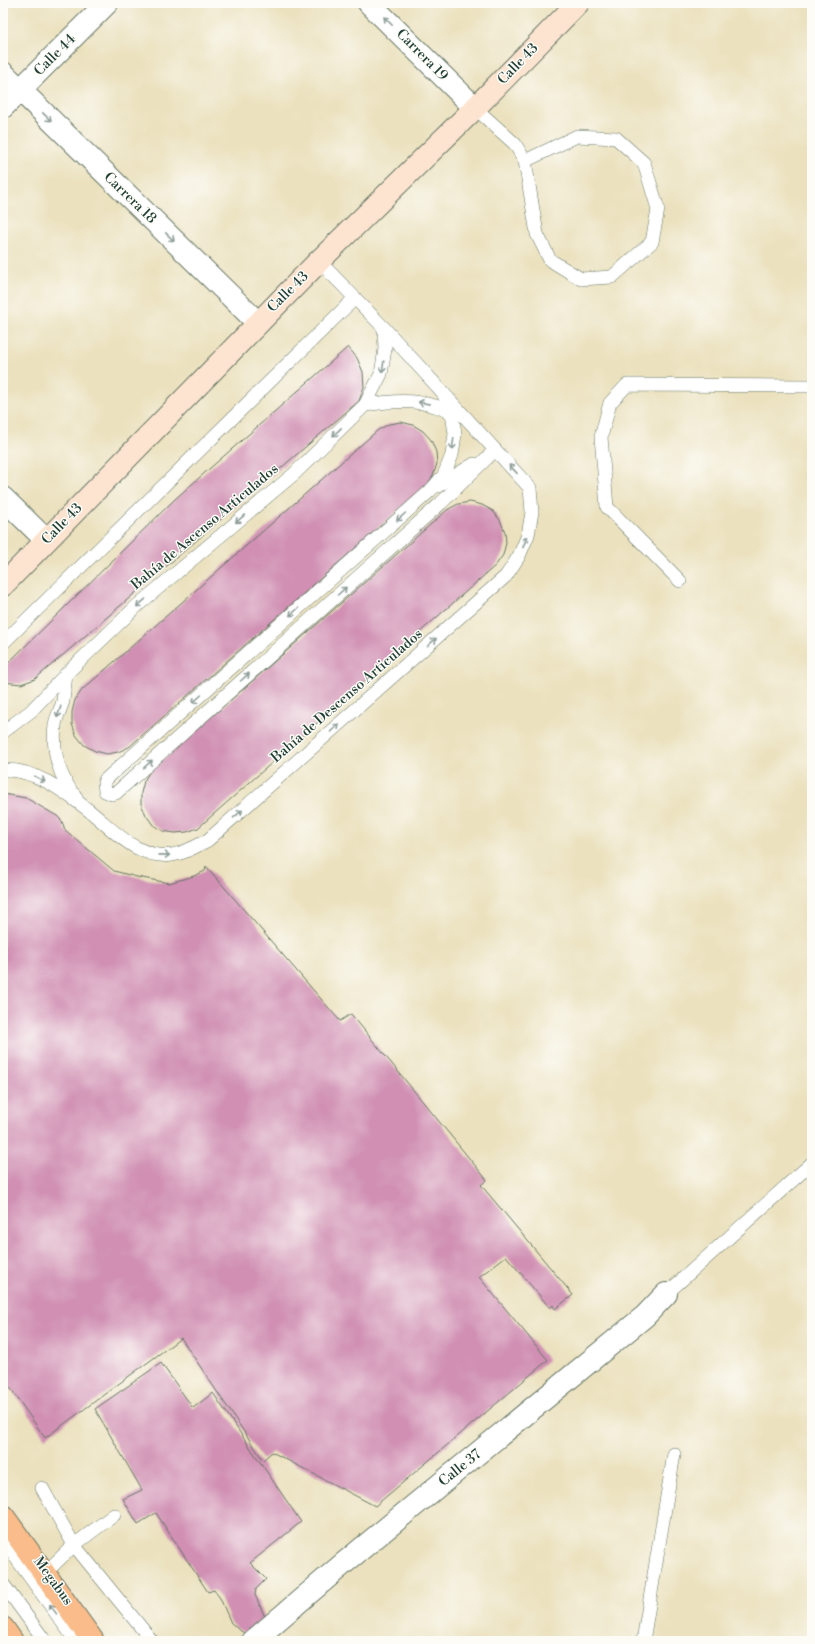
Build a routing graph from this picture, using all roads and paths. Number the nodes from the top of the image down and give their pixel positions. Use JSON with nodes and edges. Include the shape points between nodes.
{"nodes":[{"id":1,"x":107,"y":3,"type":"edge"},
{"id":2,"x":369,"y":3,"type":"edge"},
{"id":3,"x":578,"y":3,"type":"edge"},
{"id":4,"x":3,"y":73,"type":"edge"},
{"id":5,"x":19,"y":89,"type":"junction"},
{"id":6,"x":3,"y":107,"type":"edge"},
{"id":7,"x":475,"y":108,"type":"junction"},
{"id":8,"x":525,"y":161,"type":"junction"},
{"id":9,"x":319,"y":261,"type":"junction"},
{"id":10,"x":355,"y":298,"type":"junction"},
{"id":11,"x":258,"y":323,"type":"junction"},
{"id":12,"x":384,"y":328,"type":"junction"},
{"id":13,"x":812,"y":386,"type":"edge"},
{"id":14,"x":443,"y":393,"type":"junction"},
{"id":15,"x":365,"y":405,"type":"junction"},
{"id":16,"x":452,"y":413,"type":"junction"},
{"id":17,"x":472,"y":425,"type":"junction"},
{"id":18,"x":496,"y":450,"type":"junction"},
{"id":19,"x":430,"y":491,"type":"junction"},
{"id":20,"x":3,"y":498,"type":"edge"},
{"id":21,"x":46,"y":540,"type":"junction"},
{"id":22,"x":680,"y":580,"type":"dead end"},
{"id":23,"x":3,"y":585,"type":"edge"},
{"id":24,"x":3,"y":643,"type":"edge"},
{"id":25,"x":66,"y":674,"type":"junction"},
{"id":26,"x":3,"y":732,"type":"edge"},
{"id":27,"x":3,"y":770,"type":"edge"},
{"id":28,"x":86,"y":808,"type":"junction"},
{"id":29,"x":812,"y":1163,"type":"edge"},
{"id":30,"x":666,"y":1294,"type":"joint"},
{"id":31,"x":674,"y":1454,"type":"dead end"},
{"id":32,"x":42,"y":1488,"type":"dead end"},
{"id":33,"x":114,"y":1515,"type":"dead end"},
{"id":34,"x":3,"y":1516,"type":"edge"},
{"id":35,"x":3,"y":1540,"type":"edge"},
{"id":36,"x":74,"y":1545,"type":"junction"},
{"id":37,"x":44,"y":1574,"type":"junction"},
{"id":38,"x":3,"y":1584,"type":"edge"},
{"id":39,"x":3,"y":1628,"type":"edge"},
{"id":40,"x":12,"y":1641,"type":"edge"},
{"id":41,"x":45,"y":1641,"type":"edge"},
{"id":42,"x":76,"y":1641,"type":"edge"},
{"id":43,"x":93,"y":1641,"type":"edge"},
{"id":44,"x":152,"y":1641,"type":"edge"},
{"id":45,"x":253,"y":1641,"type":"edge"},
{"id":46,"x":643,"y":1641,"type":"edge"}],
"edges":[{"from":1,"to":5,"type":"street","name":"Calle 44"},
{"from":7,"to":2,"type":"street","name":"Carrera 19","one_way":true},
{"from":3,"to":7,"type":"street","name":"Calle 43"},
{"from":4,"to":5,"type":"street","name":"Carrera 18"},
{"from":5,"to":6,"type":"street","name":"Calle 44"},
{"from":5,"to":11,"type":"street","name":"Carrera 18","one_way":true},
{"from":7,"to":8,"type":"lane","via":[[515,144]]},
{"from":7,"to":9,"type":"street","name":"Calle 43"},
{"from":8,"to":8,"type":"lane","via":[[577,136],[616,138],[644,163],[658,209],[652,242],[612,277],[581,279],[550,260],[537,234]]},
{"from":9,"to":10,"type":"lane"},
{"from":9,"to":11,"type":"street","name":"Calle 43"},
{"from":10,"to":12,"type":"lane"},
{"from":10,"to":24,"type":"lane"},
{"from":11,"to":21,"type":"street","name":"Calle 43"},
{"from":12,"to":14,"type":"lane"},
{"from":12,"to":15,"type":"lane","name":"Bahía de Ascenso Articulados","one_way":true,"via":[[382,374]]},
{"from":13,"to":22,"type":"lane","via":[[627,385],[610,403],[601,437],[607,507]]},
{"from":14,"to":16,"type":"lane"},
{"from":14,"to":17,"type":"lane"},
{"from":16,"to":15,"type":"lane","one_way":true,"via":[[428,404],[409,401]]},
{"from":15,"to":25,"type":"lane","name":"Bahía de Ascenso Articulados","one_way":true,"via":[[294,474],[138,604]]},
{"from":16,"to":17,"type":"lane"},
{"from":16,"to":19,"type":"lane","one_way":true,"via":[[455,434],[452,455],[444,475]]},
{"from":17,"to":18,"type":"lane","name":"Bahía de Descenso Articulados"},
{"from":18,"to":19,"type":"lane"},
{"from":19,"to":18,"type":"lane","one_way":true,"via":[[108,778],[104,783],[105,791],[116,793]]},
{"from":28,"to":18,"type":"lane","name":"Bahía de Descenso Articulados","one_way":true,"via":[[128,843],[141,851],[156,855],[186,852],[208,840],[506,576],[519,556],[528,534],[532,512],[530,488]]},
{"from":20,"to":21,"type":"street"},
{"from":21,"to":23,"type":"street","name":"Calle 43"},
{"from":25,"to":26,"type":"lane","name":"Bahía de Ascenso Articulados","via":[[31,711]]},
{"from":25,"to":28,"type":"lane","one_way":true,"via":[[63,702],[56,724],[55,748],[60,771],[71,791]]},
{"from":27,"to":28,"type":"lane","one_way":true,"via":[[32,774]]},
{"from":29,"to":30,"type":"lane"},
{"from":30,"to":45,"type":"street","name":"Calle 37","via":[[644,1316]]},
{"from":31,"to":46,"type":"lane"},
{"from":32,"to":36,"type":"lane"},
{"from":33,"to":36,"type":"lane"},
{"from":34,"to":37,"type":"main road"},
{"from":42,"to":35,"type":"lane","name":"Megabus","one_way":true},
{"from":36,"to":37,"type":"lane"},
{"from":36,"to":44,"type":"lane"},
{"from":37,"to":43,"type":"main road"},
{"from":38,"to":41,"type":"lane"},
{"from":39,"to":40,"type":"main road"}]}
